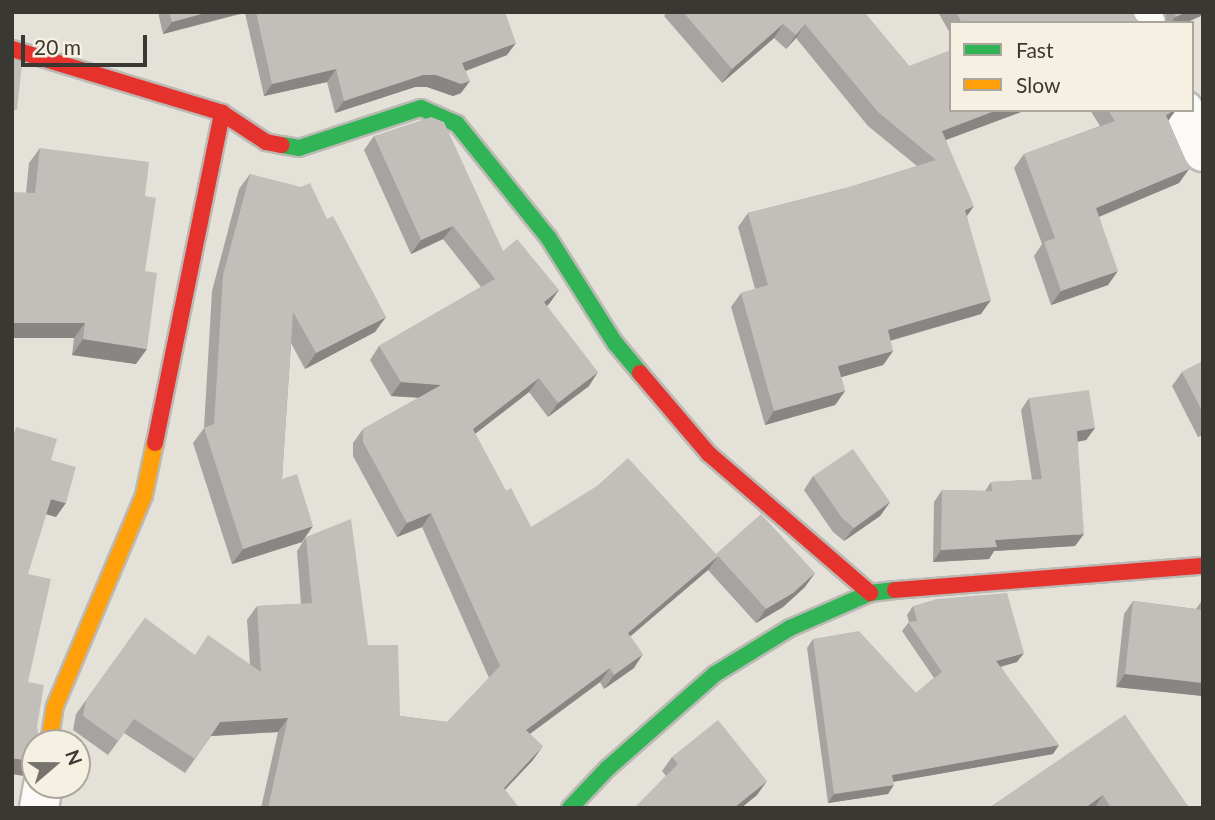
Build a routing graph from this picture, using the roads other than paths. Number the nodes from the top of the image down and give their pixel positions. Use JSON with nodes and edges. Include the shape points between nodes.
{"nodes":[{"id":1,"x":12,"y":49,"type":"edge"},
{"id":2,"x":1186,"y":112,"type":"edge"},
{"id":3,"x":222,"y":113,"type":"junction"},
{"id":4,"x":1203,"y":152,"type":"edge"},
{"id":5,"x":1203,"y":566,"type":"edge"},
{"id":6,"x":870,"y":593,"type":"junction"},
{"id":7,"x":51,"y":729,"type":"edge"},
{"id":8,"x":570,"y":808,"type":"edge"}],
"edges":[{"from":1,"to":3,"type":"street"},
{"from":2,"to":4,"type":"street"},
{"from":3,"to":6,"type":"street","via":[[266,142],[299,148],[421,108],[457,124],[548,236],[615,343],[709,454]]},
{"from":3,"to":7,"type":"street","via":[[144,495],[55,706]]},
{"from":5,"to":6,"type":"street"},
{"from":6,"to":8,"type":"street","via":[[790,628],[715,674],[608,768]]}]}
